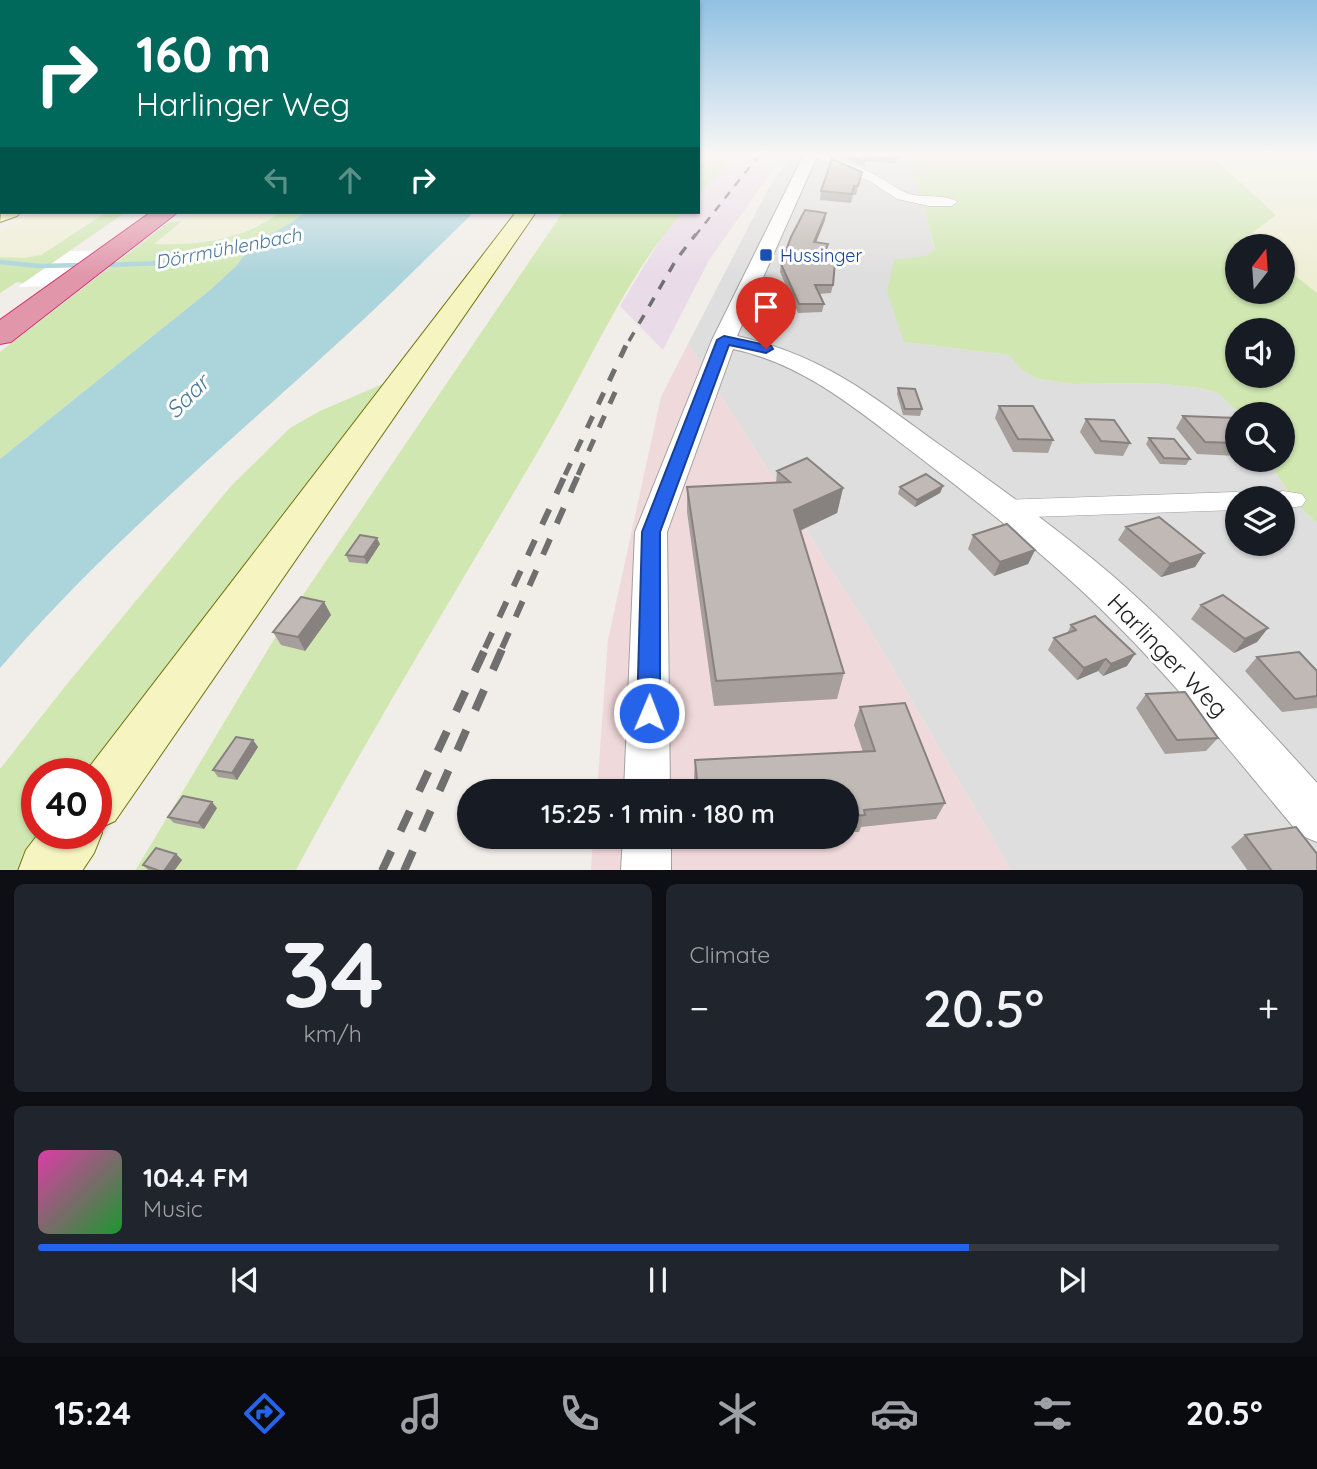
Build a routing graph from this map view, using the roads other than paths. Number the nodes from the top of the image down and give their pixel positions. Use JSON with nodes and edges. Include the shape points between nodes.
{"nodes":[{"id":1,"x":793,"y":195,"type":"edge"},
{"id":2,"x":900,"y":195,"type":"edge"},
{"id":3,"x":951,"y":202,"type":"dead end"},
{"id":4,"x":141,"y":214,"type":"edge"},
{"id":5,"x":163,"y":214,"type":"edge"},
{"id":6,"x":525,"y":214,"type":"edge"},
{"id":7,"x":101,"y":250,"type":"junction"},
{"id":8,"x":52,"y":286,"type":"junction"},
{"id":9,"x":0,"y":312,"type":"edge"},
{"id":10,"x":0,"y":335,"type":"edge"},
{"id":11,"x":724,"y":340,"type":"junction"},
{"id":12,"x":1225,"y":501,"type":"edge"},
{"id":13,"x":1004,"y":509,"type":"junction"},
{"id":14,"x":647,"y":779,"type":"edge"},
{"id":15,"x":112,"y":780,"type":"edge"},
{"id":16,"x":1317,"y":818,"type":"edge"},
{"id":17,"x":62,"y":849,"type":"edge"},
{"id":18,"x":647,"y":849,"type":"edge"},
{"id":19,"x":47,"y":870,"type":"edge"},
{"id":20,"x":646,"y":870,"type":"edge"}],
"edges":[{"from":1,"to":11,"type":"street"},
{"from":2,"to":3,"type":"street"},
{"from":4,"to":7,"type":"highway"},
{"from":5,"to":7,"type":"highway"},
{"from":6,"to":15,"type":"main road"},
{"from":7,"to":8,"type":"highway"},
{"from":8,"to":9,"type":"highway"},
{"from":8,"to":10,"type":"highway"},
{"from":11,"to":13,"type":"street","name":"Harlinger Weg","via":[[766,349],[813,368]]},
{"from":11,"to":14,"type":"street","via":[[651,532]]},
{"from":12,"to":13,"type":"street"},
{"from":13,"to":16,"type":"street","name":"Harlinger Weg","via":[[1058,550],[1151,634]]},
{"from":17,"to":19,"type":"main road"},
{"from":18,"to":20,"type":"street"}]}
